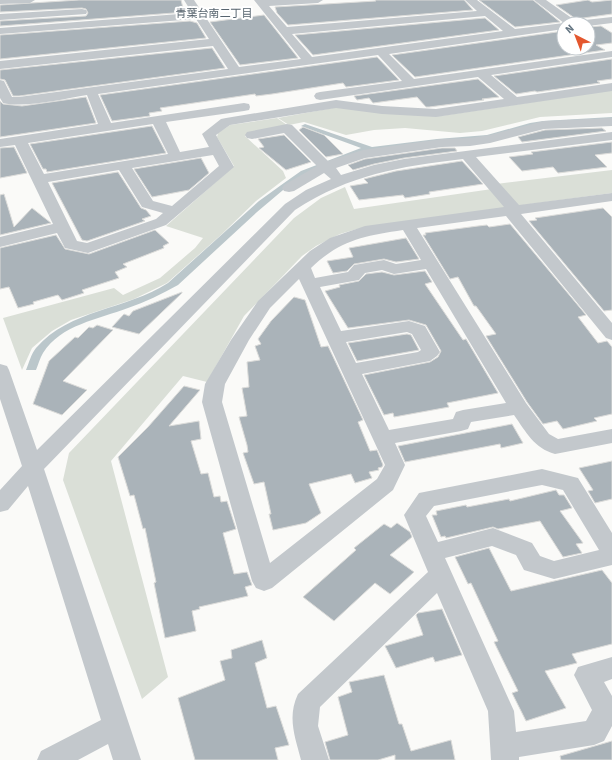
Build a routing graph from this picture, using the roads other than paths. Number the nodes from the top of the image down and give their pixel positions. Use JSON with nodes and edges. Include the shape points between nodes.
{"nodes":[{"id":1,"x":30,"y":0,"type":"edge"},
{"id":2,"x":318,"y":0,"type":"edge"},
{"id":3,"x":470,"y":0,"type":"edge"},
{"id":4,"x":556,"y":0,"type":"edge"},
{"id":5,"x":0,"y":1,"type":"edge"},
{"id":6,"x":540,"y":1,"type":"edge"},
{"id":7,"x":191,"y":2,"type":"edge"},
{"id":8,"x":260,"y":2,"type":"edge"},
{"id":9,"x":177,"y":6,"type":"dead end"},
{"id":10,"x":92,"y":11,"type":"dead end"},
{"id":11,"x":487,"y":13,"type":"junction"},
{"id":12,"x":199,"y":16,"type":"junction"},
{"id":13,"x":562,"y":16,"type":"edge"},
{"id":14,"x":0,"y":17,"type":"edge"},
{"id":15,"x":612,"y":20,"type":"edge"},
{"id":16,"x":596,"y":22,"type":"edge"},
{"id":17,"x":556,"y":27,"type":"edge"},
{"id":18,"x":0,"y":31,"type":"edge"},
{"id":19,"x":284,"y":31,"type":"junction"},
{"id":20,"x":513,"y":33,"type":"junction"},
{"id":21,"x":216,"y":42,"type":"junction"},
{"id":22,"x":380,"y":51,"type":"junction"},
{"id":23,"x":612,"y":54,"type":"edge"},
{"id":24,"x":308,"y":60,"type":"junction"},
{"id":25,"x":0,"y":65,"type":"edge"},
{"id":26,"x":235,"y":71,"type":"junction"},
{"id":27,"x":481,"y":73,"type":"junction"},
{"id":28,"x":411,"y":83,"type":"junction"},
{"id":29,"x":0,"y":84,"type":"edge"},
{"id":30,"x":612,"y":87,"type":"edge"},
{"id":31,"x":91,"y":91,"type":"junction"},
{"id":32,"x":514,"y":101,"type":"junction"},
{"id":33,"x":612,"y":115,"type":"edge"},
{"id":34,"x":158,"y":120,"type":"junction"},
{"id":35,"x":612,"y":122,"type":"edge"},
{"id":36,"x":106,"y":127,"type":"junction"},
{"id":37,"x":491,"y":131,"type":"dead end"},
{"id":38,"x":252,"y":135,"type":"dead end"},
{"id":39,"x":612,"y":136,"type":"edge"},
{"id":40,"x":20,"y":140,"type":"junction"},
{"id":41,"x":0,"y":143,"type":"edge"},
{"id":42,"x":217,"y":150,"type":"junction"},
{"id":43,"x":466,"y":154,"type":"junction"},
{"id":44,"x":176,"y":157,"type":"junction"},
{"id":45,"x":123,"y":165,"type":"junction"},
{"id":46,"x":326,"y":167,"type":"junction"},
{"id":47,"x":38,"y":179,"type":"junction"},
{"id":48,"x":339,"y":180,"type":"junction"},
{"id":49,"x":289,"y":188,"type":"dead end"},
{"id":50,"x":612,"y":197,"type":"edge"},
{"id":51,"x":175,"y":211,"type":"junction"},
{"id":52,"x":512,"y":212,"type":"junction"},
{"id":53,"x":407,"y":226,"type":"junction"},
{"id":54,"x":61,"y":228,"type":"junction"},
{"id":55,"x":0,"y":242,"type":"edge"},
{"id":56,"x":430,"y":264,"type":"junction"},
{"id":57,"x":306,"y":276,"type":"junction"},
{"id":58,"x":612,"y":334,"type":"edge"},
{"id":59,"x":335,"y":338,"type":"junction"},
{"id":60,"x":0,"y":370,"type":"edge"},
{"id":61,"x":350,"y":370,"type":"junction"},
{"id":62,"x":519,"y":408,"type":"junction"},
{"id":63,"x":612,"y":436,"type":"edge"},
{"id":64,"x":382,"y":438,"type":"junction"},
{"id":65,"x":33,"y":467,"type":"junction"},
{"id":66,"x":0,"y":504,"type":"edge"},
{"id":67,"x":432,"y":552,"type":"junction"},
{"id":68,"x":612,"y":552,"type":"edge"},
{"id":69,"x":612,"y":556,"type":"edge"},
{"id":70,"x":441,"y":574,"type":"junction"},
{"id":71,"x":612,"y":668,"type":"edge"},
{"id":72,"x":115,"y":726,"type":"junction"},
{"id":73,"x":505,"y":753,"type":"edge"},
{"id":74,"x":52,"y":760,"type":"edge"},
{"id":75,"x":126,"y":760,"type":"edge"},
{"id":76,"x":315,"y":760,"type":"edge"}],
"edges":[{"from":1,"to":5,"type":"street"},
{"from":2,"to":8,"type":"street"},
{"from":3,"to":11,"type":"street"},
{"from":4,"to":6,"type":"street"},
{"from":6,"to":13,"type":"street"},
{"from":7,"to":9,"type":"street"},
{"from":7,"to":12,"type":"street"},
{"from":8,"to":19,"type":"street"},
{"from":10,"to":14,"type":"street"},
{"from":11,"to":19,"type":"street"},
{"from":11,"to":20,"type":"street"},
{"from":12,"to":18,"type":"street"},
{"from":12,"to":21,"type":"street"},
{"from":15,"to":16,"type":"street"},
{"from":17,"to":20,"type":"street"},
{"from":19,"to":24,"type":"street"},
{"from":20,"to":22,"type":"street"},
{"from":21,"to":25,"type":"street"},
{"from":21,"to":26,"type":"street"},
{"from":22,"to":24,"type":"street"},
{"from":22,"to":28,"type":"street"},
{"from":23,"to":27,"type":"street"},
{"from":24,"to":26,"type":"street"},
{"from":26,"to":31,"type":"street"},
{"from":27,"to":28,"type":"street"},
{"from":27,"to":32,"type":"street"},
{"from":28,"to":34,"type":"street"},
{"from":29,"to":31,"type":"street","via":[[7,100],[19,101]]},
{"from":30,"to":32,"type":"street"},
{"from":31,"to":36,"type":"street"},
{"from":32,"to":42,"type":"street","via":[[436,113],[336,104],[242,119],[226,122],[209,134]]},
{"from":33,"to":37,"type":"street","via":[[542,119]]},
{"from":34,"to":36,"type":"street"},
{"from":34,"to":44,"type":"street"},
{"from":35,"to":46,"type":"street","via":[[538,126],[490,139],[363,154]]},
{"from":36,"to":40,"type":"street"},
{"from":38,"to":46,"type":"street","via":[[287,128]]},
{"from":39,"to":43,"type":"street"},
{"from":40,"to":41,"type":"street"},
{"from":40,"to":47,"type":"street"},
{"from":42,"to":44,"type":"street"},
{"from":42,"to":51,"type":"street","via":[[227,167]]},
{"from":43,"to":48,"type":"street","via":[[395,164]]},
{"from":43,"to":52,"type":"street","via":[[512,206]]},
{"from":44,"to":45,"type":"street"},
{"from":45,"to":47,"type":"street"},
{"from":45,"to":51,"type":"street","via":[[148,204]]},
{"from":46,"to":48,"type":"street"},
{"from":46,"to":49,"type":"street"},
{"from":47,"to":54,"type":"street"},
{"from":48,"to":65,"type":"street","via":[[304,196],[290,207]]},
{"from":50,"to":52,"type":"street"},
{"from":51,"to":54,"type":"street","via":[[161,222],[88,248],[71,245]]},
{"from":52,"to":53,"type":"street"},
{"from":52,"to":58,"type":"street"},
{"from":53,"to":56,"type":"street"},
{"from":53,"to":57,"type":"street","via":[[365,231],[336,241],[316,254]]},
{"from":54,"to":55,"type":"street"},
{"from":56,"to":57,"type":"street","via":[[394,269],[384,265],[360,269],[353,276]]},
{"from":56,"to":62,"type":"street"},
{"from":57,"to":59,"type":"street"},
{"from":57,"to":64,"type":"street","via":[[264,305],[215,384],[212,402],[264,581],[384,484],[395,465]]},
{"from":59,"to":61,"type":"street"},
{"from":59,"to":61,"type":"street","via":[[409,326],[419,330],[431,352],[423,357]]},
{"from":60,"to":65,"type":"street"},
{"from":61,"to":64,"type":"street"},
{"from":62,"to":63,"type":"street","via":[[542,439],[555,447]]},
{"from":62,"to":64,"type":"street","via":[[464,417],[461,424]]},
{"from":65,"to":66,"type":"street"},
{"from":65,"to":72,"type":"street"},
{"from":67,"to":68,"type":"street","via":[[415,515],[427,499],[542,476],[570,484]]},
{"from":67,"to":69,"type":"street","via":[[493,537],[524,549],[532,563],[554,570]]},
{"from":67,"to":70,"type":"street"},
{"from":70,"to":73,"type":"street","via":[[501,711]]},
{"from":70,"to":76,"type":"street","via":[[307,702],[305,726]]},
{"from":71,"to":73,"type":"street","via":[[587,675],[606,711],[594,732]]},
{"from":72,"to":74,"type":"street"},
{"from":72,"to":75,"type":"street"}]}
